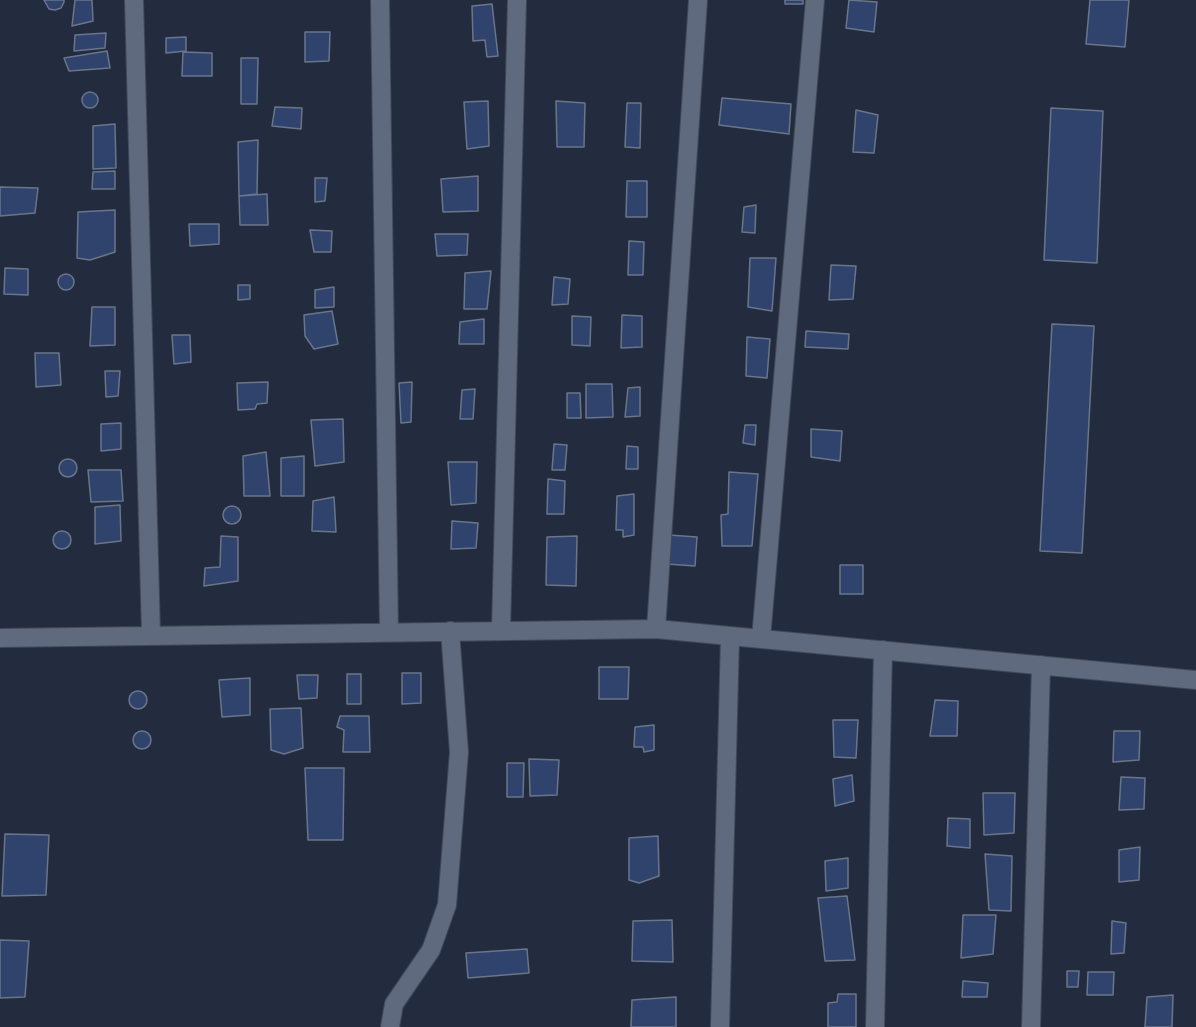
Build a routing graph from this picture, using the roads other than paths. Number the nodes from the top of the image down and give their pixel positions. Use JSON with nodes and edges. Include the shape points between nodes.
{"nodes":[{"id":1,"x":134,"y":0,"type":"edge"},
{"id":2,"x":380,"y":0,"type":"edge"},
{"id":3,"x":517,"y":0,"type":"edge"},
{"id":4,"x":698,"y":0,"type":"edge"},
{"id":5,"x":815,"y":0,"type":"edge"},
{"id":6,"x":656,"y":629,"type":"junction"},
{"id":7,"x":501,"y":630,"type":"junction"},
{"id":8,"x":450,"y":631,"type":"junction"},
{"id":9,"x":389,"y":632,"type":"junction"},
{"id":10,"x":151,"y":634,"type":"junction"},
{"id":11,"x":730,"y":637,"type":"junction"},
{"id":12,"x":0,"y":638,"type":"edge"},
{"id":13,"x":761,"y":639,"type":"junction"},
{"id":14,"x":884,"y":650,"type":"junction"},
{"id":15,"x":1041,"y":665,"type":"junction"},
{"id":16,"x":1196,"y":680,"type":"edge"},
{"id":17,"x":390,"y":1027,"type":"edge"},
{"id":18,"x":720,"y":1027,"type":"edge"},
{"id":19,"x":875,"y":1027,"type":"edge"},
{"id":20,"x":1030,"y":1027,"type":"edge"}],
"edges":[{"from":1,"to":10,"type":"street"},
{"from":2,"to":9,"type":"street"},
{"from":3,"to":7,"type":"street"},
{"from":4,"to":6,"type":"street"},
{"from":5,"to":13,"type":"street"},
{"from":6,"to":7,"type":"street"},
{"from":6,"to":11,"type":"street"},
{"from":7,"to":8,"type":"street"},
{"from":8,"to":9,"type":"street"},
{"from":8,"to":17,"type":"street","via":[[459,752],[447,905],[431,950],[394,1004]]},
{"from":9,"to":10,"type":"street"},
{"from":10,"to":12,"type":"street"},
{"from":11,"to":13,"type":"street"},
{"from":11,"to":18,"type":"street"},
{"from":13,"to":14,"type":"street"},
{"from":14,"to":15,"type":"street"},
{"from":14,"to":19,"type":"street"},
{"from":15,"to":16,"type":"street"},
{"from":15,"to":20,"type":"street"}]}
